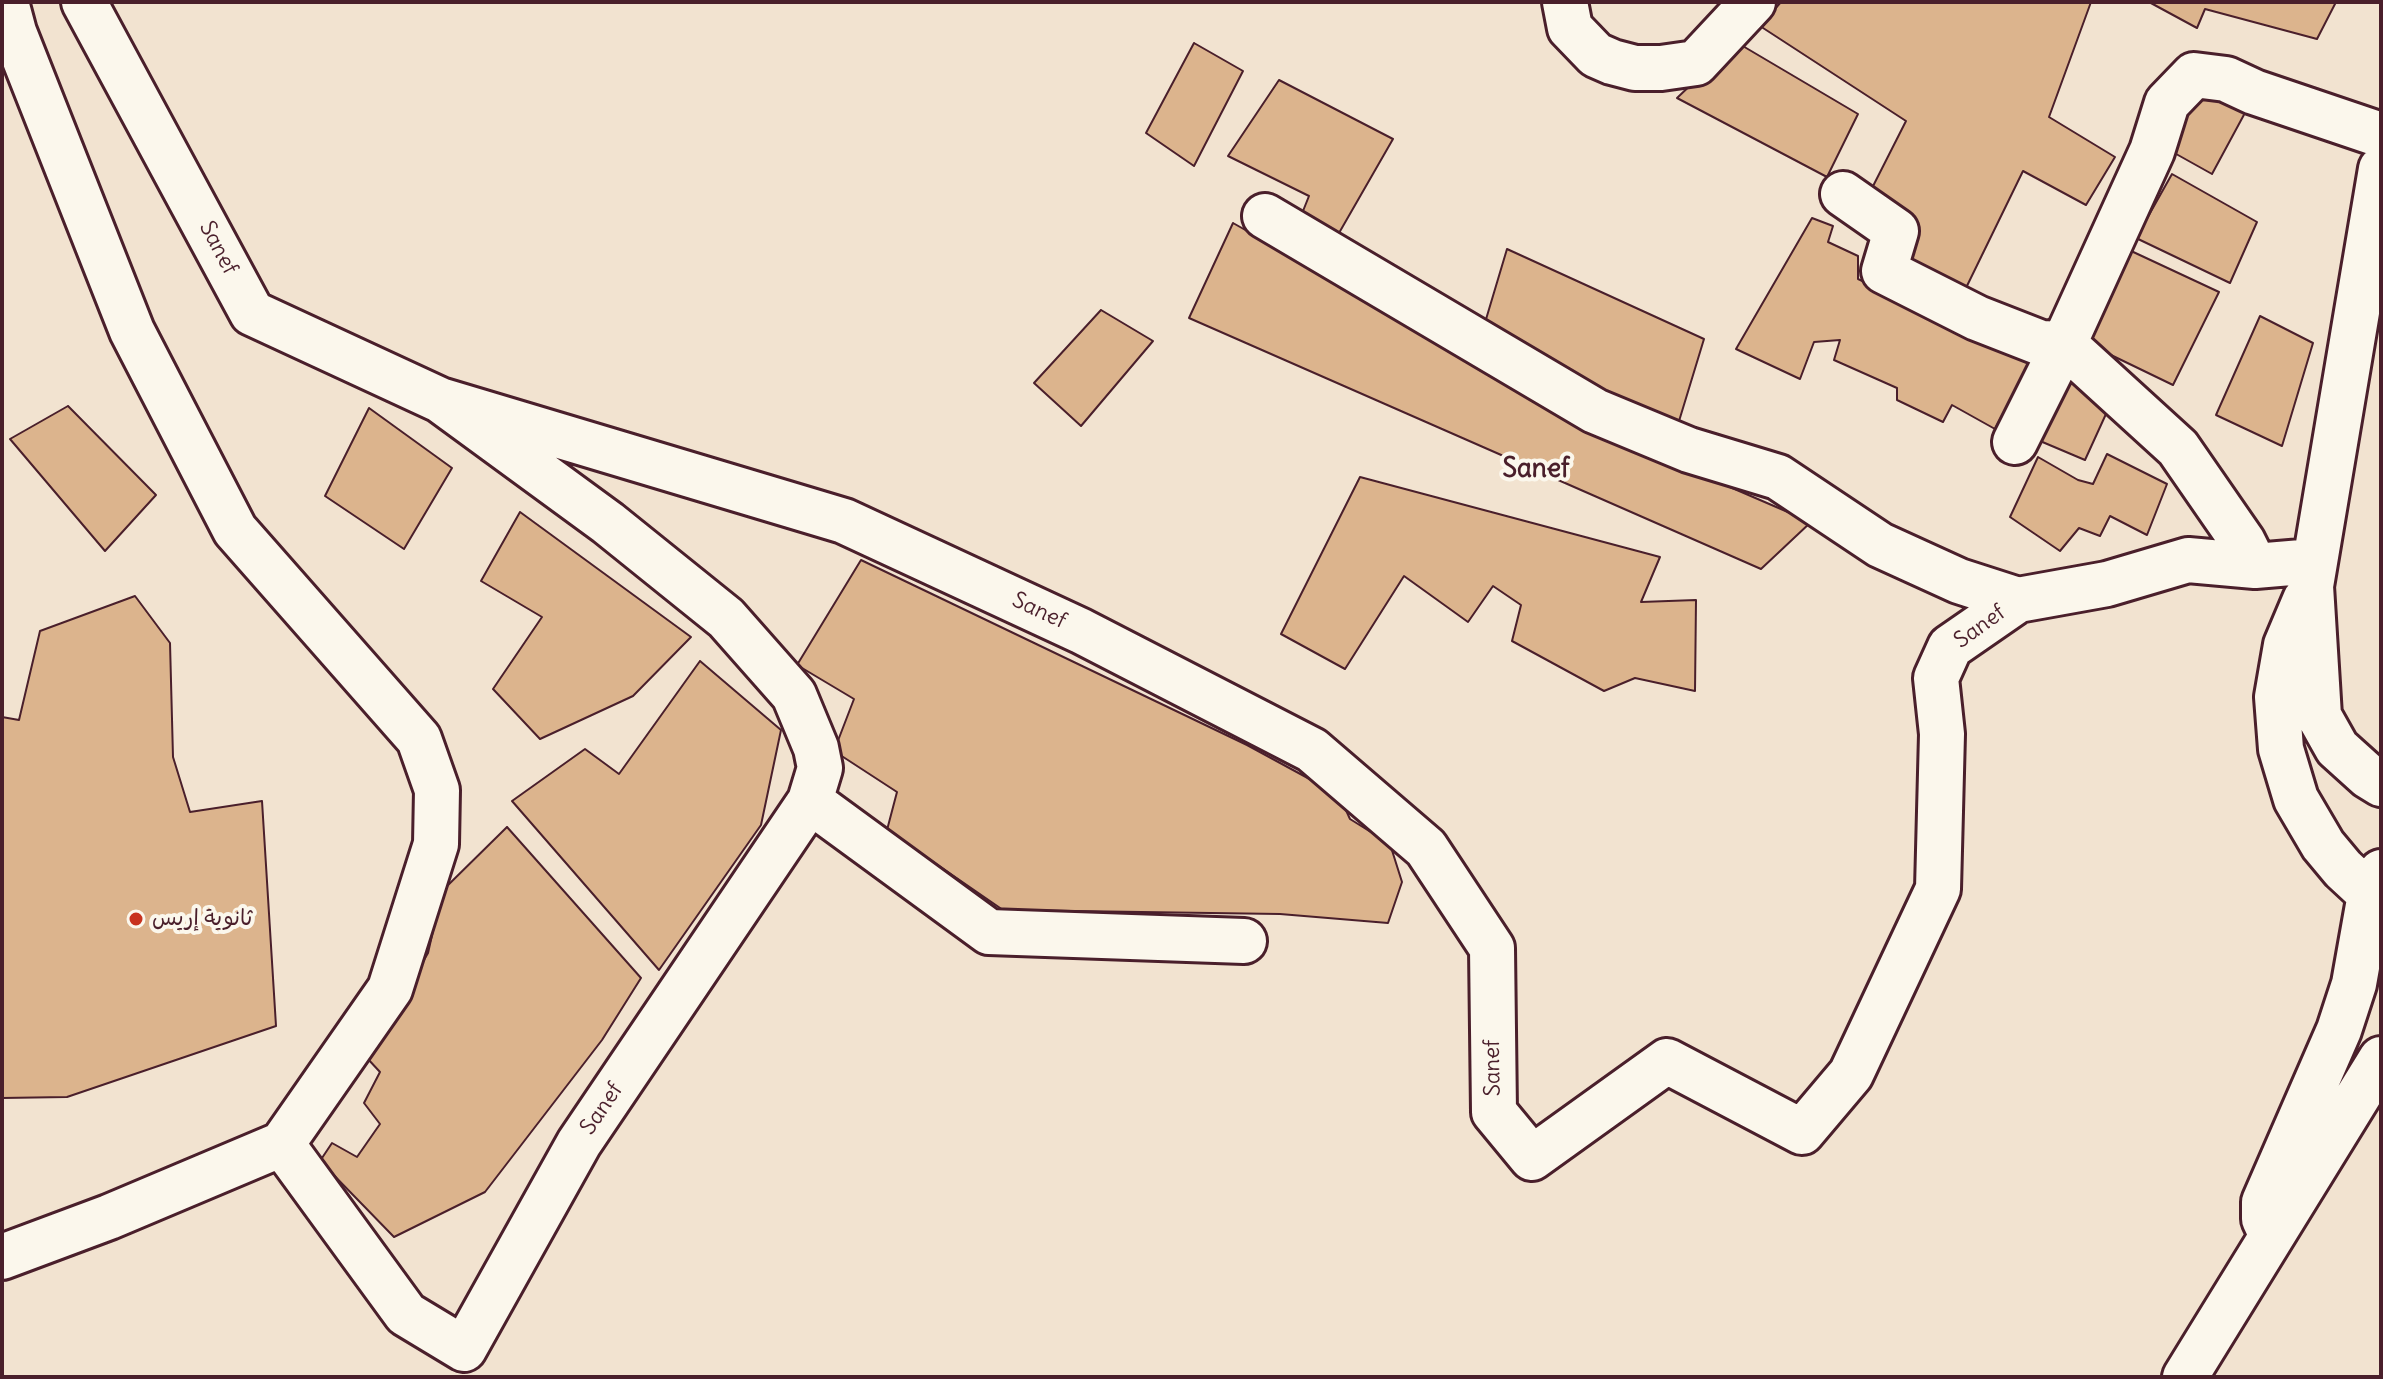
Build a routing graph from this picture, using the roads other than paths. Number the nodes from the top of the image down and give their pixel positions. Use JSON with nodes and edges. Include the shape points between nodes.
{"nodes":[{"id":1,"x":6,"y":2,"type":"edge"},
{"id":2,"x":84,"y":2,"type":"edge"},
{"id":3,"x":1565,"y":2,"type":"edge"},
{"id":4,"x":1753,"y":2,"type":"edge"},
{"id":5,"x":2381,"y":135,"type":"edge"},
{"id":6,"x":2381,"y":169,"type":"edge"},
{"id":7,"x":1843,"y":194,"type":"dead end"},
{"id":8,"x":1265,"y":216,"type":"dead end"},
{"id":9,"x":2369,"y":305,"type":"edge"},
{"id":10,"x":2064,"y":344,"type":"junction"},
{"id":11,"x":440,"y":400,"type":"junction"},
{"id":12,"x":2015,"y":442,"type":"dead end"},
{"id":13,"x":2255,"y":566,"type":"junction"},
{"id":14,"x":2313,"y":574,"type":"junction"},
{"id":15,"x":2018,"y":600,"type":"junction"},
{"id":16,"x":2381,"y":784,"type":"edge"},
{"id":17,"x":810,"y":801,"type":"junction"},
{"id":18,"x":2377,"y":888,"type":"edge"},
{"id":19,"x":1244,"y":941,"type":"dead end"},
{"id":20,"x":2381,"y":1059,"type":"edge"},
{"id":21,"x":282,"y":1144,"type":"junction"},
{"id":22,"x":2271,"y":1234,"type":"junction"},
{"id":23,"x":2,"y":1257,"type":"edge"},
{"id":24,"x":474,"y":1363,"type":"edge"},
{"id":25,"x":2185,"y":1377,"type":"edge"}],
"edges":[{"from":1,"to":21,"type":"street","via":[[132,331],[235,530],[419,739],[437,790],[436,844],[390,989]]},
{"from":2,"to":11,"type":"street","name":"Sanef","via":[[252,313]]},
{"from":3,"to":4,"type":"street","via":[[1570,28],[1596,55],[1635,68],[1661,68],[1696,63]]},
{"from":5,"to":10,"type":"street","via":[[2226,79],[2194,75],[2167,103],[2152,151]]},
{"from":6,"to":9,"type":"street"},
{"from":7,"to":10,"type":"street","via":[[1896,231],[1884,271],[1977,318],[2041,343]]},
{"from":8,"to":15,"type":"street","via":[[1595,411],[1689,450],[1778,477],[1880,545],[1959,581]]},
{"from":9,"to":14,"type":"street"},
{"from":10,"to":12,"type":"street"},
{"from":10,"to":13,"type":"street","via":[[2178,448]]},
{"from":11,"to":15,"type":"street","name":"Sanef","via":[[844,521],[1081,631],[1312,750],[1426,848],[1492,948],[1494,1112],[1532,1158],[1667,1061],[1802,1132],[1851,1074],[1938,889],[1942,734],[1936,678],[1950,647]]},
{"from":11,"to":17,"type":"street","name":"Sanef","via":[[608,523],[726,618],[794,695],[820,768]]},
{"from":13,"to":14,"type":"street","name":"Sanef"},
{"from":13,"to":15,"type":"street","name":"Sanef","via":[[2188,560],[2107,584]]},
{"from":14,"to":16,"type":"street","via":[[2319,716],[2337,748]]},
{"from":14,"to":18,"type":"street","via":[[2286,645],[2277,697],[2281,749],[2296,799],[2323,845],[2343,869]]},
{"from":17,"to":19,"type":"street","via":[[989,932]]},
{"from":17,"to":24,"type":"street","name":"Sanef","via":[[579,1143]]},
{"from":18,"to":22,"type":"street","via":[[2347,1007],[2264,1202]]},
{"from":20,"to":22,"type":"street"},
{"from":21,"to":23,"type":"street"},
{"from":21,"to":24,"type":"street","name":"Sanef","via":[[406,1314]]},
{"from":22,"to":25,"type":"street"}]}
